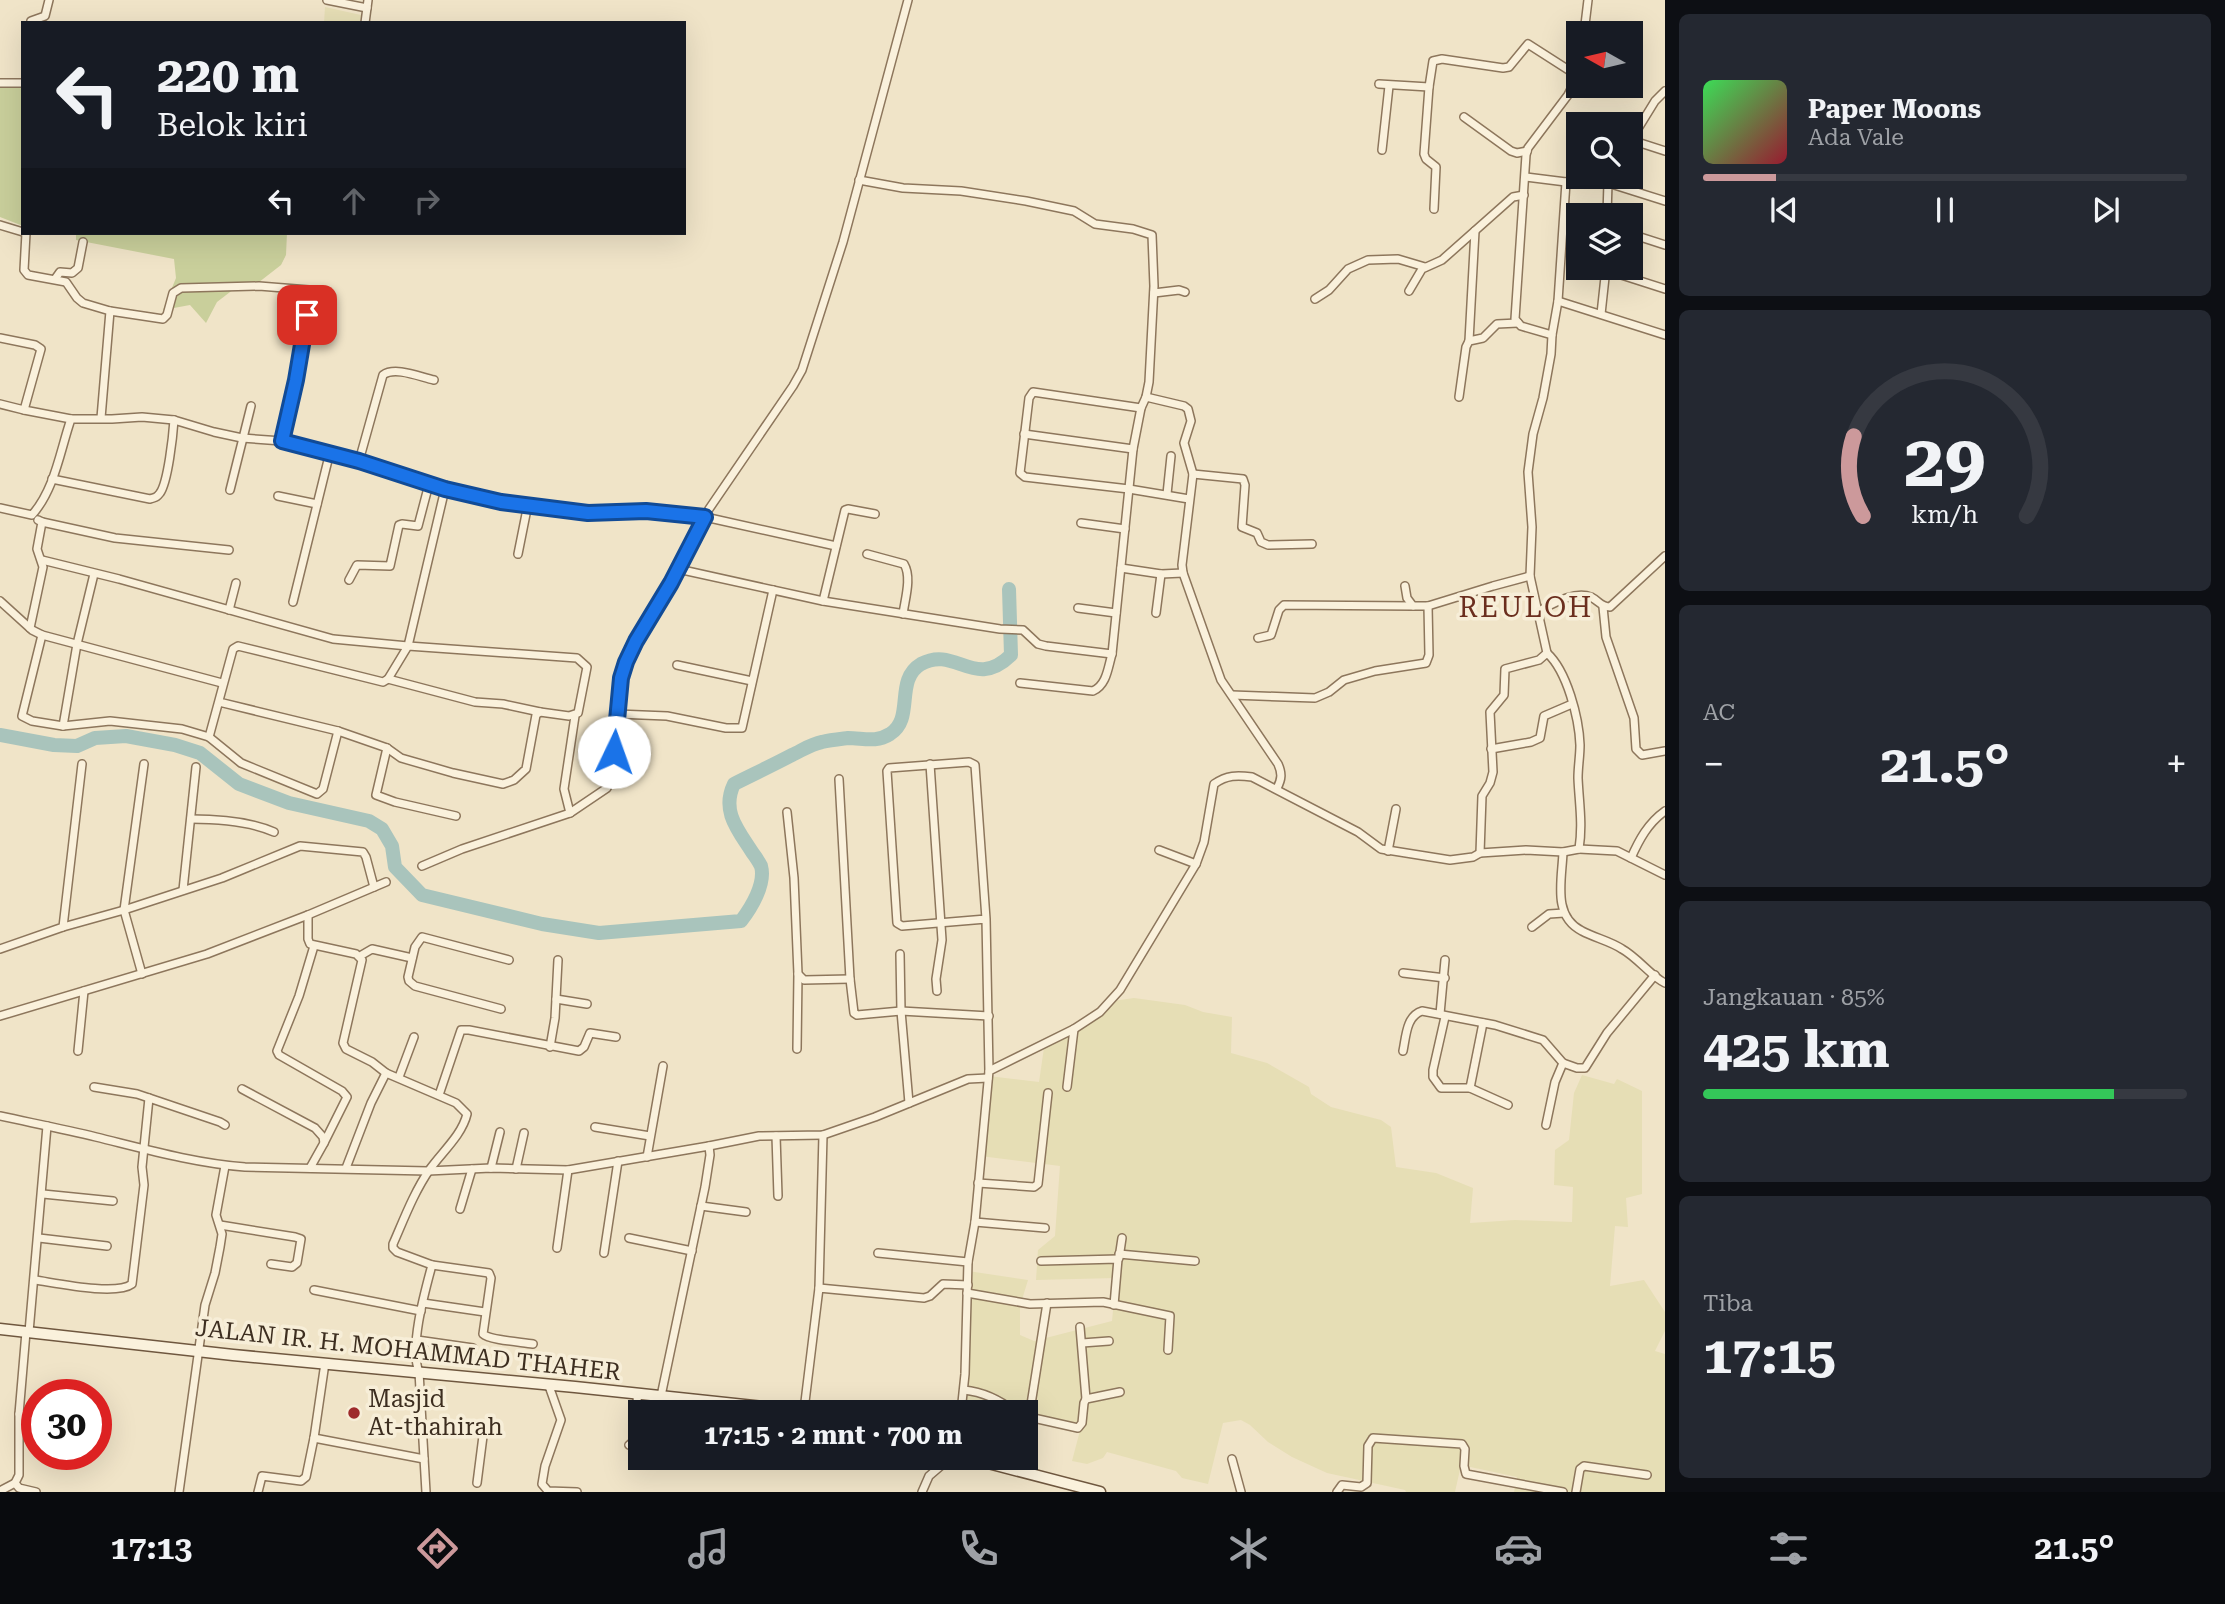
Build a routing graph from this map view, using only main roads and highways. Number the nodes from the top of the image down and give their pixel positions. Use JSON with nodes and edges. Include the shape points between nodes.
{"nodes":[{"id":1,"x":0,"y":1329,"type":"edge"},
{"id":2,"x":678,"y":1400,"type":"edge"},
{"id":3,"x":1015,"y":1470,"type":"edge"},
{"id":4,"x":1100,"y":1492,"type":"edge"}],
"edges":[{"from":1,"to":2,"type":"main road","name":"JALAN IR. H. MOHAMMAD THAHER"},
{"from":3,"to":4,"type":"main road"}]}
